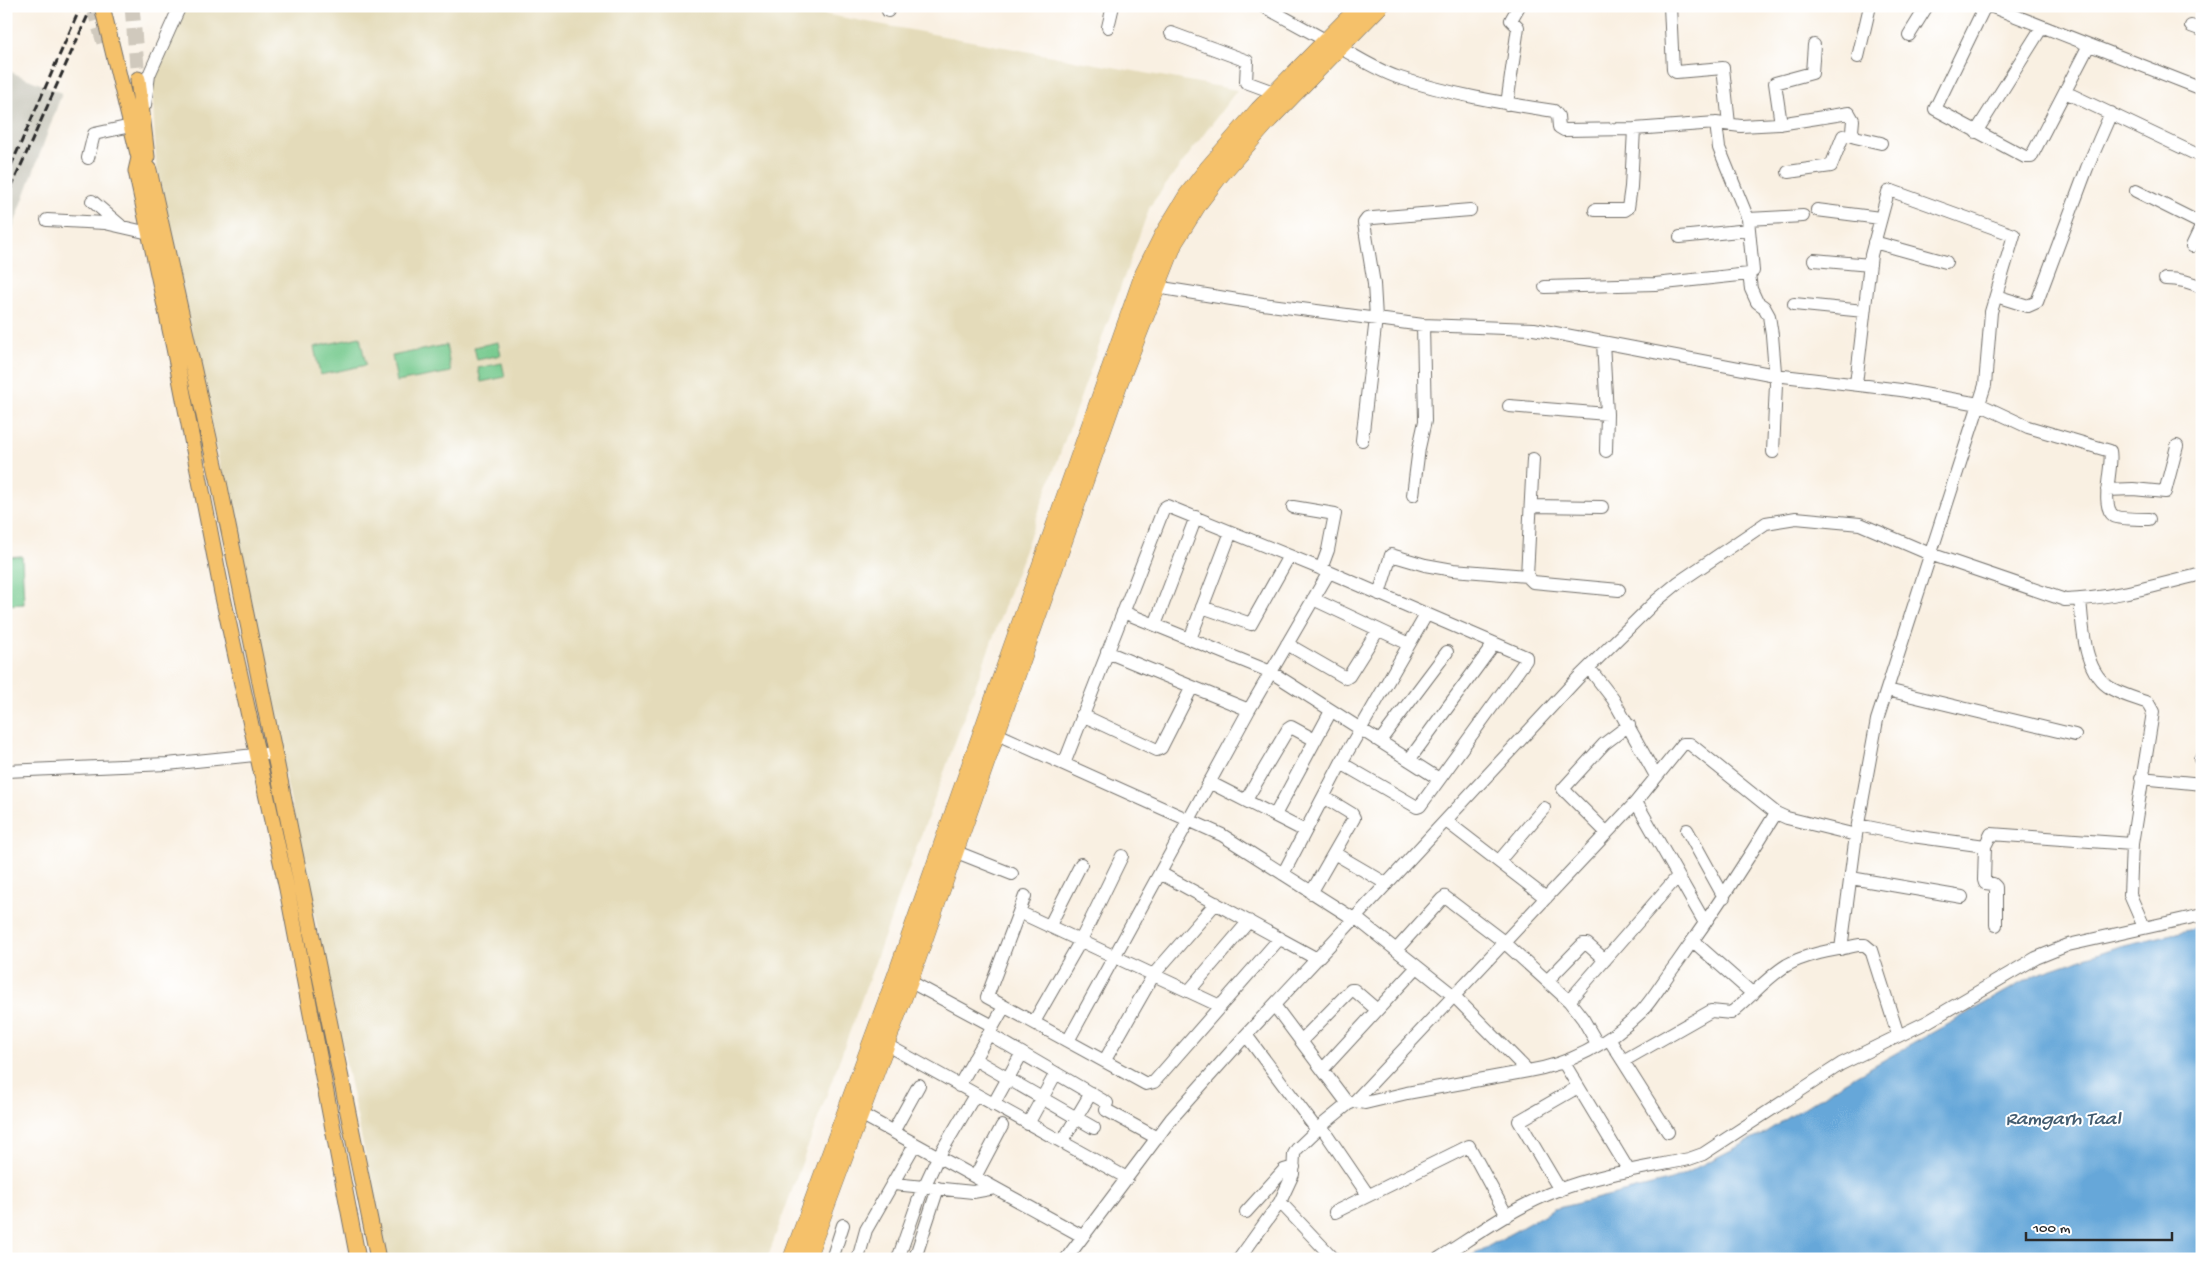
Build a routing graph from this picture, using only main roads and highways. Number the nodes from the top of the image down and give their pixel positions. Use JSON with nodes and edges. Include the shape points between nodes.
{"nodes":[{"id":1,"x":102,"y":6,"type":"edge"},
{"id":2,"x":1361,"y":6,"type":"edge"},
{"id":3,"x":1379,"y":6,"type":"edge"},
{"id":4,"x":1333,"y":44,"type":"junction"},
{"id":5,"x":138,"y":79,"type":"tunnel mouth"},
{"id":6,"x":130,"y":125,"type":"junction"},
{"id":7,"x":141,"y":164,"type":"junction"},
{"id":8,"x":358,"y":1259,"type":"edge"},
{"id":9,"x":378,"y":1259,"type":"edge"},
{"id":10,"x":792,"y":1259,"type":"edge"},
{"id":11,"x":806,"y":1259,"type":"edge"}],
"edges":[{"from":1,"to":6,"type":"main road"},
{"from":2,"to":4,"type":"highway"},
{"from":3,"to":4,"type":"highway"},
{"from":4,"to":10,"type":"highway","via":[[1276,93],[1208,169],[1162,236],[1144,274],[896,977]]},
{"from":4,"to":11,"type":"highway","via":[[1218,177],[1174,242],[1119,382],[909,981]]},
{"from":5,"to":6,"type":"main road"},
{"from":6,"to":7,"type":"main road"},
{"from":7,"to":8,"type":"main road","via":[[149,233],[222,593],[259,755]]},
{"from":7,"to":9,"type":"main road","via":[[220,487]]}]}
